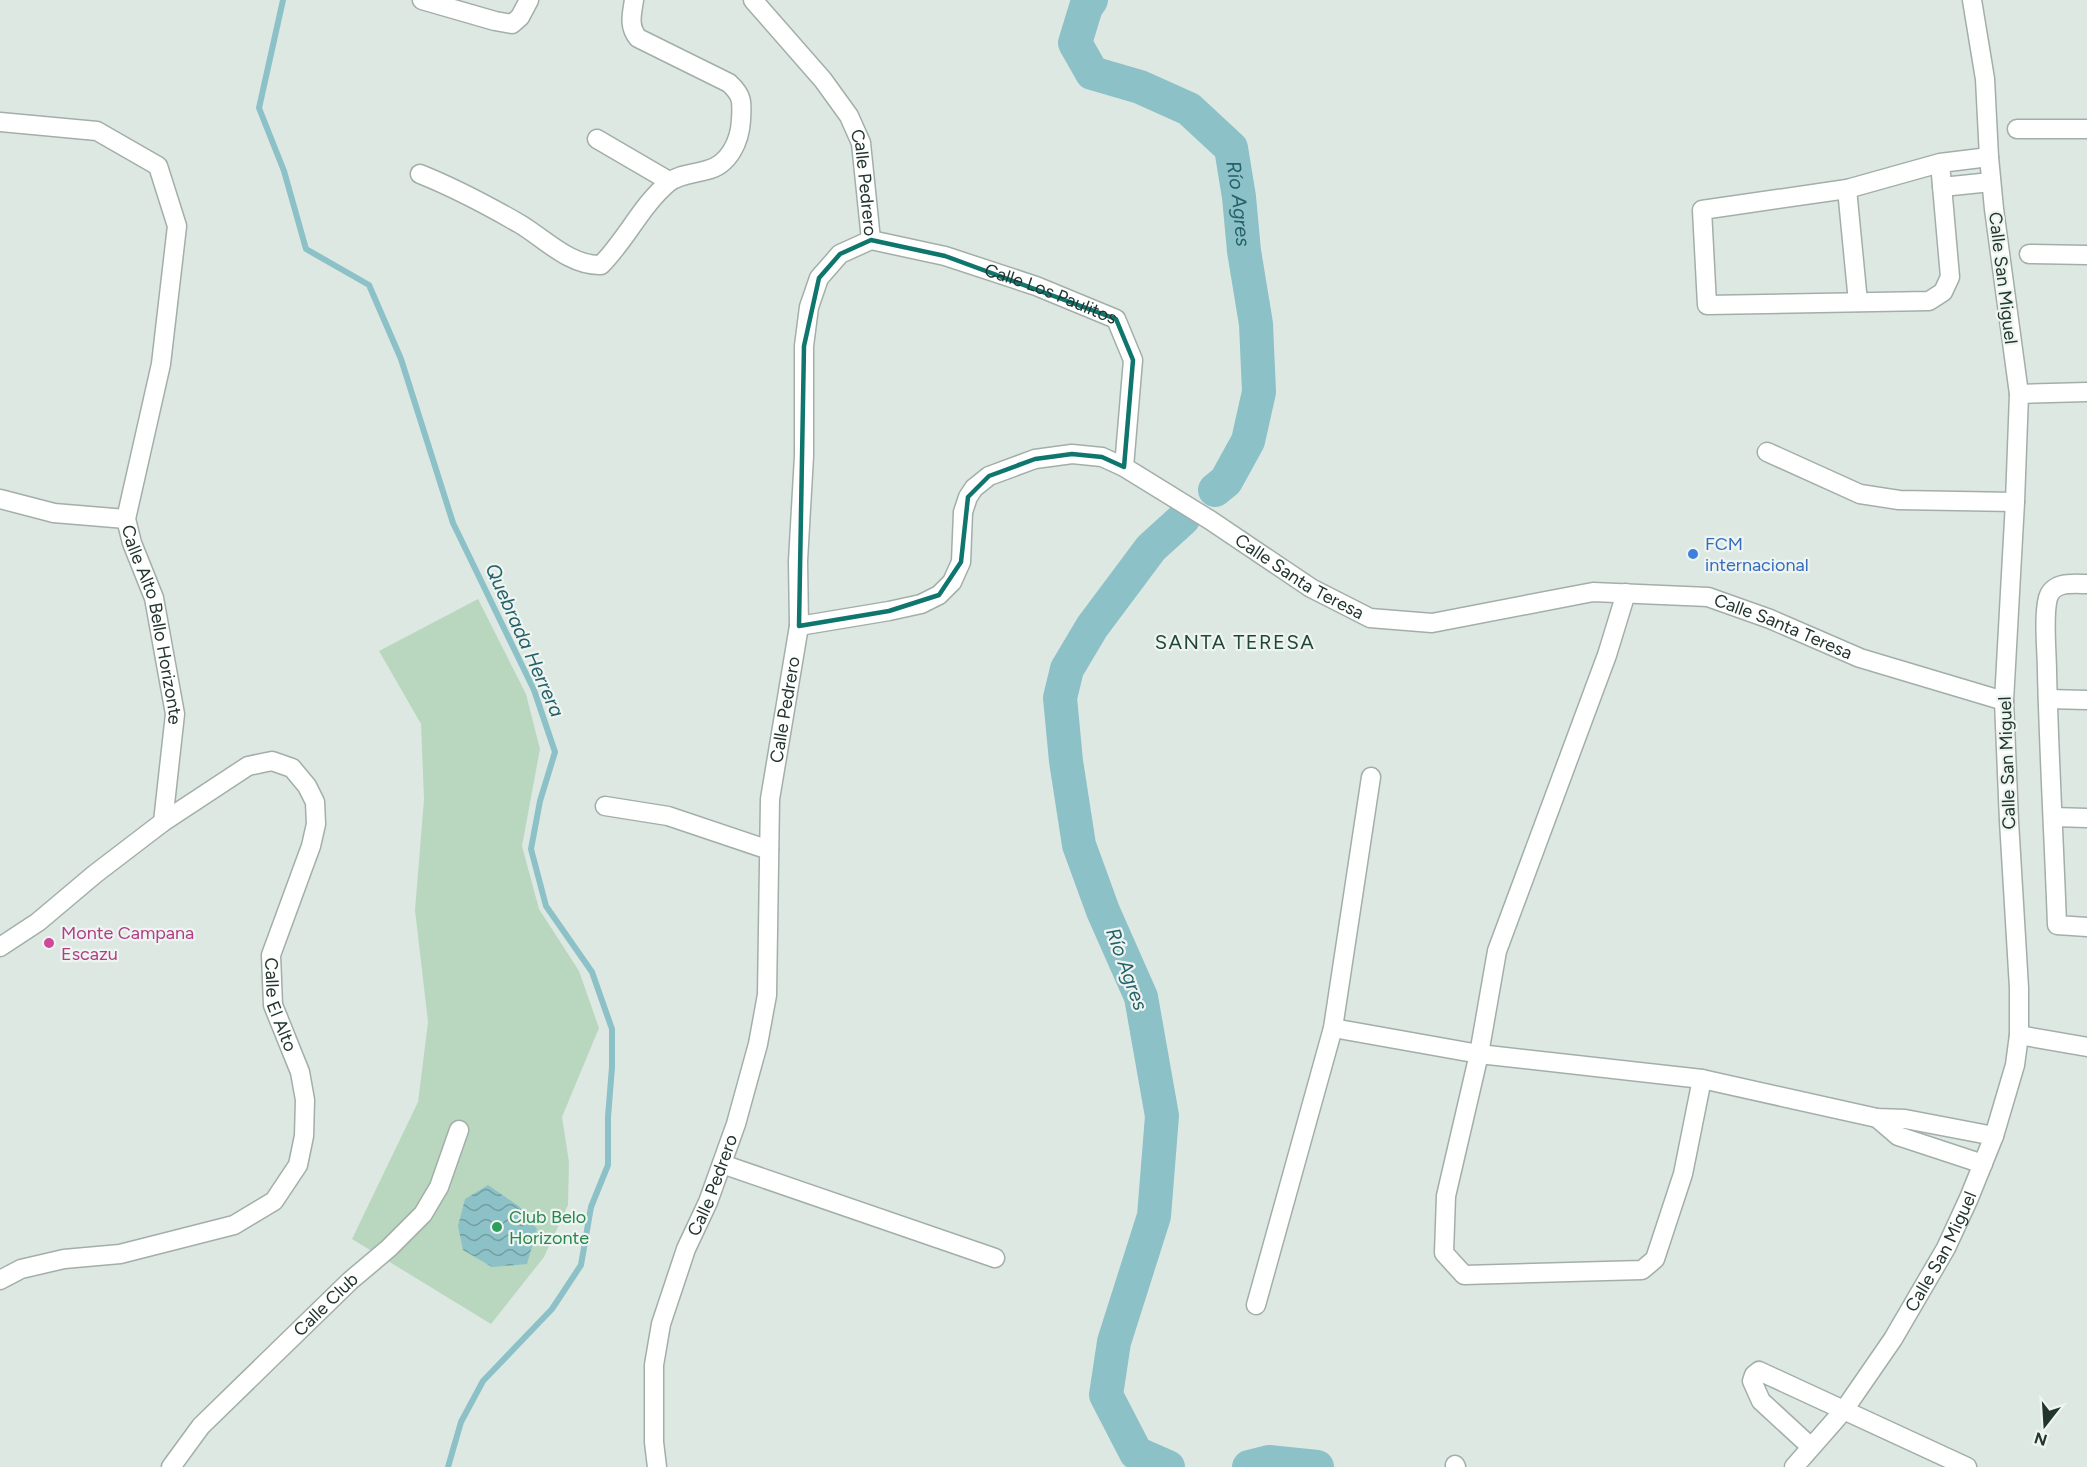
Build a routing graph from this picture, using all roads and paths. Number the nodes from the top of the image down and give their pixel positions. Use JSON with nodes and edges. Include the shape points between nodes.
{"nodes":[{"id":1,"x":422,"y":0,"type":"edge"},
{"id":2,"x":529,"y":0,"type":"edge"},
{"id":3,"x":634,"y":0,"type":"edge"},
{"id":4,"x":753,"y":0,"type":"edge"},
{"id":5,"x":1972,"y":0,"type":"edge"},
{"id":6,"x":0,"y":122,"type":"edge"},
{"id":7,"x":2017,"y":129,"type":"dead end"},
{"id":8,"x":2087,"y":129,"type":"edge"},
{"id":9,"x":597,"y":139,"type":"dead end"},
{"id":10,"x":1989,"y":157,"type":"junction"},
{"id":11,"x":1940,"y":163,"type":"junction"},
{"id":12,"x":420,"y":174,"type":"dead end"},
{"id":13,"x":669,"y":182,"type":"junction"},
{"id":14,"x":1991,"y":182,"type":"junction"},
{"id":15,"x":1942,"y":187,"type":"junction"},
{"id":16,"x":1847,"y":189,"type":"junction"},
{"id":17,"x":871,"y":240,"type":"junction"},
{"id":18,"x":2029,"y":254,"type":"dead end"},
{"id":19,"x":2087,"y":255,"type":"edge"},
{"id":20,"x":1858,"y":302,"type":"junction"},
{"id":21,"x":2087,"y":392,"type":"edge"},
{"id":22,"x":2019,"y":394,"type":"junction"},
{"id":23,"x":1767,"y":452,"type":"dead end"},
{"id":24,"x":1124,"y":467,"type":"junction"},
{"id":25,"x":0,"y":499,"type":"edge"},
{"id":26,"x":2015,"y":502,"type":"junction"},
{"id":27,"x":126,"y":519,"type":"junction"},
{"id":28,"x":2087,"y":584,"type":"edge"},
{"id":29,"x":1626,"y":593,"type":"junction"},
{"id":30,"x":799,"y":626,"type":"junction"},
{"id":31,"x":2048,"y":699,"type":"junction"},
{"id":32,"x":2087,"y":700,"type":"edge"},
{"id":33,"x":2004,"y":701,"type":"junction"},
{"id":34,"x":1371,"y":777,"type":"dead end"},
{"id":35,"x":605,"y":806,"type":"dead end"},
{"id":36,"x":2053,"y":817,"type":"junction"},
{"id":37,"x":2087,"y":818,"type":"edge"},
{"id":38,"x":163,"y":822,"type":"junction"},
{"id":39,"x":769,"y":850,"type":"junction"},
{"id":40,"x":2087,"y":927,"type":"edge"},
{"id":41,"x":0,"y":946,"type":"edge"},
{"id":42,"x":1333,"y":1028,"type":"junction"},
{"id":43,"x":2019,"y":1035,"type":"junction"},
{"id":44,"x":2087,"y":1047,"type":"edge"},
{"id":45,"x":1479,"y":1054,"type":"junction"},
{"id":46,"x":1702,"y":1079,"type":"junction"},
{"id":47,"x":1877,"y":1118,"type":"junction"},
{"id":48,"x":459,"y":1131,"type":"dead end"},
{"id":49,"x":1994,"y":1136,"type":"junction"},
{"id":50,"x":722,"y":1164,"type":"junction"},
{"id":51,"x":1983,"y":1164,"type":"junction"},
{"id":52,"x":994,"y":1258,"type":"dead end"},
{"id":53,"x":0,"y":1280,"type":"edge"},
{"id":54,"x":1256,"y":1305,"type":"dead end"},
{"id":55,"x":1844,"y":1410,"type":"junction"},
{"id":56,"x":1811,"y":1446,"type":"junction"},
{"id":57,"x":171,"y":1467,"type":"edge"},
{"id":58,"x":657,"y":1467,"type":"edge"},
{"id":59,"x":1794,"y":1467,"type":"edge"},
{"id":60,"x":1967,"y":1467,"type":"edge"}],
"edges":[{"from":1,"to":2,"type":"street","via":[[512,24]]},
{"from":3,"to":13,"type":"street","via":[[632,26],[638,38],[729,83],[742,101],[741,126],[726,160],[710,170]]},
{"from":4,"to":17,"type":"street","name":"Calle Pedrero","via":[[849,116],[861,144]]},
{"from":5,"to":10,"type":"street","name":"Calle San Miguel","via":[[1985,80]]},
{"from":6,"to":27,"type":"street","via":[[97,131],[158,166],[177,226],[161,364]]},
{"from":7,"to":8,"type":"street"},
{"from":9,"to":13,"type":"street"},
{"from":10,"to":11,"type":"street"},
{"from":10,"to":14,"type":"street","name":"Calle San Miguel"},
{"from":11,"to":15,"type":"street"},
{"from":11,"to":16,"type":"street"},
{"from":12,"to":13,"type":"street","via":[[459,190],[590,265],[601,265],[608,258]]},
{"from":14,"to":15,"type":"street"},
{"from":14,"to":22,"type":"street","name":"Calle San Miguel"},
{"from":15,"to":20,"type":"street","via":[[1950,277],[1943,292],[1929,301]]},
{"from":16,"to":20,"type":"street"},
{"from":16,"to":20,"type":"street","via":[[1702,210],[1707,305]]},
{"from":17,"to":24,"type":"street","name":"Calle Los Paulitos","via":[[945,256],[1036,286],[1116,319],[1133,360]]},
{"from":17,"to":30,"type":"street","name":"Calle Pedrero","via":[[840,254],[819,278],[809,307],[804,346]]},
{"from":18,"to":19,"type":"street"},
{"from":21,"to":22,"type":"street"},
{"from":22,"to":26,"type":"street","name":"Calle San Miguel"},
{"from":23,"to":26,"type":"street","via":[[1860,494],[1899,500]]},
{"from":24,"to":29,"type":"street","name":"Calle Santa Teresa","via":[[1311,588],[1370,618],[1432,624],[1593,592]]},
{"from":24,"to":30,"type":"street","name":"Calle Santa Teresa","via":[[1102,457],[1072,454],[1035,459],[989,476],[968,497],[963,512],[961,562],[952,582],[939,595],[921,604]]},
{"from":25,"to":27,"type":"street","name":"Calle Alto Bello Horizonte","via":[[54,513]]},
{"from":26,"to":33,"type":"street","name":"Calle San Miguel"},
{"from":27,"to":38,"type":"street","name":"Calle Alto Bello Horizonte","via":[[154,598],[175,714]]},
{"from":28,"to":31,"type":"street","via":[[2063,584],[2048,598]]},
{"from":29,"to":33,"type":"street","name":"Calle Santa Teresa","via":[[1708,597],[1770,618],[1860,658]]},
{"from":29,"to":45,"type":"street","via":[[1607,655],[1497,951]]},
{"from":30,"to":39,"type":"street","name":"Calle Pedrero","via":[[770,799]]},
{"from":31,"to":32,"type":"street"},
{"from":31,"to":36,"type":"street"},
{"from":33,"to":43,"type":"street","name":"Calle San Miguel"},
{"from":34,"to":42,"type":"street"},
{"from":35,"to":39,"type":"street","via":[[668,816]]},
{"from":36,"to":37,"type":"street"},
{"from":36,"to":40,"type":"street","via":[[2057,925]]},
{"from":38,"to":41,"type":"street","name":"Calle El Alto","via":[[38,922]]},
{"from":38,"to":53,"type":"street","name":"Calle El Alto","via":[[248,766],[272,761],[292,768],[315,802],[311,846],[271,955],[273,1005],[300,1072],[305,1100],[298,1165],[274,1201],[234,1225],[120,1254],[64,1259],[21,1269]]},
{"from":39,"to":50,"type":"street","name":"Calle Pedrero","via":[[767,995],[758,1044]]},
{"from":42,"to":45,"type":"street"},
{"from":42,"to":54,"type":"street"},
{"from":43,"to":44,"type":"street"},
{"from":43,"to":49,"type":"street","name":"Calle San Miguel","via":[[2015,1065]]},
{"from":45,"to":46,"type":"street"},
{"from":45,"to":46,"type":"street","via":[[1446,1196],[1444,1253],[1464,1275],[1642,1270],[1655,1258],[1683,1174]]},
{"from":46,"to":47,"type":"street"},
{"from":47,"to":49,"type":"street","via":[[1905,1119]]},
{"from":47,"to":51,"type":"street","via":[[1898,1136]]},
{"from":48,"to":57,"type":"street","name":"Calle Club","via":[[439,1187],[423,1214],[201,1426]]},
{"from":49,"to":51,"type":"street","name":"Calle San Miguel"},
{"from":50,"to":52,"type":"street"},
{"from":50,"to":58,"type":"street","name":"Calle Pedrero","via":[[686,1249],[661,1324],[654,1365]]},
{"from":51,"to":55,"type":"street","name":"Calle San Miguel","via":[[1946,1248],[1893,1339]]},
{"from":55,"to":56,"type":"street","name":"Calle San Miguel"},
{"from":55,"to":56,"type":"street","via":[[1759,1371],[1754,1375],[1752,1381],[1767,1419]]},
{"from":55,"to":60,"type":"street"},
{"from":56,"to":59,"type":"street","name":"Calle San Miguel"}]}
